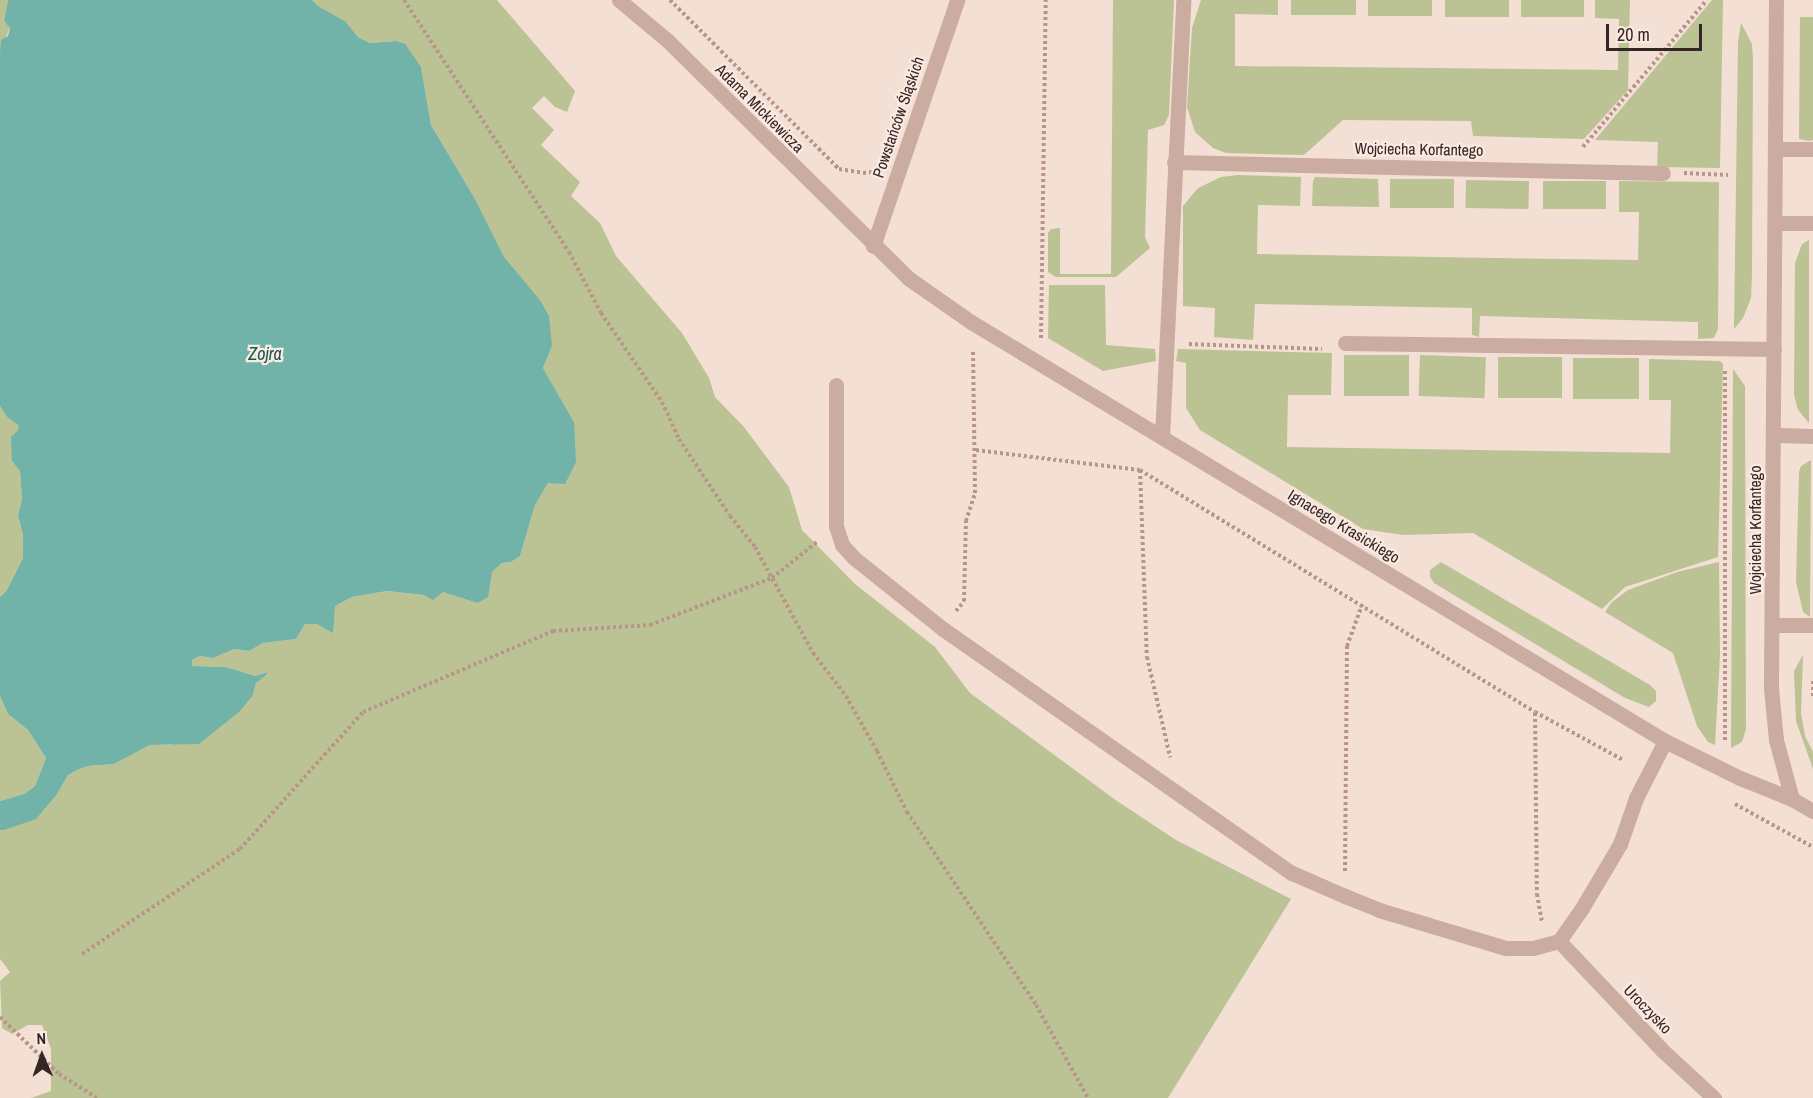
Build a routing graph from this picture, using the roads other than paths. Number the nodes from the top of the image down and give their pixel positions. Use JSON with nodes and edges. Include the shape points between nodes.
{"nodes":[{"id":1,"x":619,"y":0,"type":"edge"},
{"id":2,"x":957,"y":0,"type":"edge"},
{"id":3,"x":1183,"y":0,"type":"edge"},
{"id":4,"x":1776,"y":0,"type":"edge"},
{"id":5,"x":1776,"y":149,"type":"junction"},
{"id":6,"x":1813,"y":149,"type":"edge"},
{"id":7,"x":1174,"y":162,"type":"junction"},
{"id":8,"x":1671,"y":173,"type":"road end"},
{"id":9,"x":1775,"y":223,"type":"junction"},
{"id":10,"x":1813,"y":223,"type":"edge"},
{"id":11,"x":873,"y":246,"type":"junction"},
{"id":12,"x":1345,"y":344,"type":"road end"},
{"id":13,"x":1774,"y":349,"type":"junction"},
{"id":14,"x":836,"y":385,"type":"dead end"},
{"id":15,"x":1773,"y":435,"type":"junction"},
{"id":16,"x":1813,"y":436,"type":"edge"},
{"id":17,"x":1162,"y":437,"type":"junction"},
{"id":18,"x":1772,"y":625,"type":"junction"},
{"id":19,"x":1813,"y":625,"type":"edge"},
{"id":20,"x":1665,"y":741,"type":"junction"},
{"id":21,"x":1792,"y":799,"type":"junction"},
{"id":22,"x":1813,"y":811,"type":"edge"},
{"id":23,"x":1558,"y":941,"type":"junction"},
{"id":24,"x":1714,"y":1098,"type":"edge"}],
"edges":[{"from":1,"to":11,"type":"street","name":"Adama Mickiewicza","via":[[668,41]]},
{"from":2,"to":11,"type":"street","name":"Powstańców Śląskich"},
{"from":3,"to":7,"type":"street"},
{"from":4,"to":5,"type":"street","name":"Wojciecha Korfantego"},
{"from":5,"to":6,"type":"street"},
{"from":5,"to":9,"type":"street","name":"Wojciecha Korfantego"},
{"from":7,"to":8,"type":"street","name":"Wojciecha Korfantego"},
{"from":7,"to":17,"type":"street"},
{"from":9,"to":10,"type":"street"},
{"from":9,"to":13,"type":"street","name":"Wojciecha Korfantego"},
{"from":11,"to":17,"type":"street","name":"Ignacego Krasickiego","via":[[908,278],[971,322]]},
{"from":12,"to":13,"type":"street"},
{"from":13,"to":15,"type":"street","name":"Wojciecha Korfantego"},
{"from":14,"to":23,"type":"street","via":[[836,526],[842,545],[942,629],[1292,873],[1379,910],[1506,948],[1533,948]]},
{"from":15,"to":16,"type":"street"},
{"from":15,"to":18,"type":"street","name":"Wojciecha Korfantego"},
{"from":17,"to":20,"type":"street","name":"Ignacego Krasickiego"},
{"from":18,"to":19,"type":"street"},
{"from":18,"to":21,"type":"street","name":"Wojciecha Korfantego","via":[[1771,688],[1776,740]]},
{"from":20,"to":21,"type":"street","name":"Ignacego Krasickiego"},
{"from":20,"to":23,"type":"street","via":[[1636,798],[1620,844]]},
{"from":21,"to":22,"type":"street","name":"Ignacego Krasickiego"},
{"from":23,"to":24,"type":"street","name":"Uroczysko","via":[[1662,1050]]}]}
